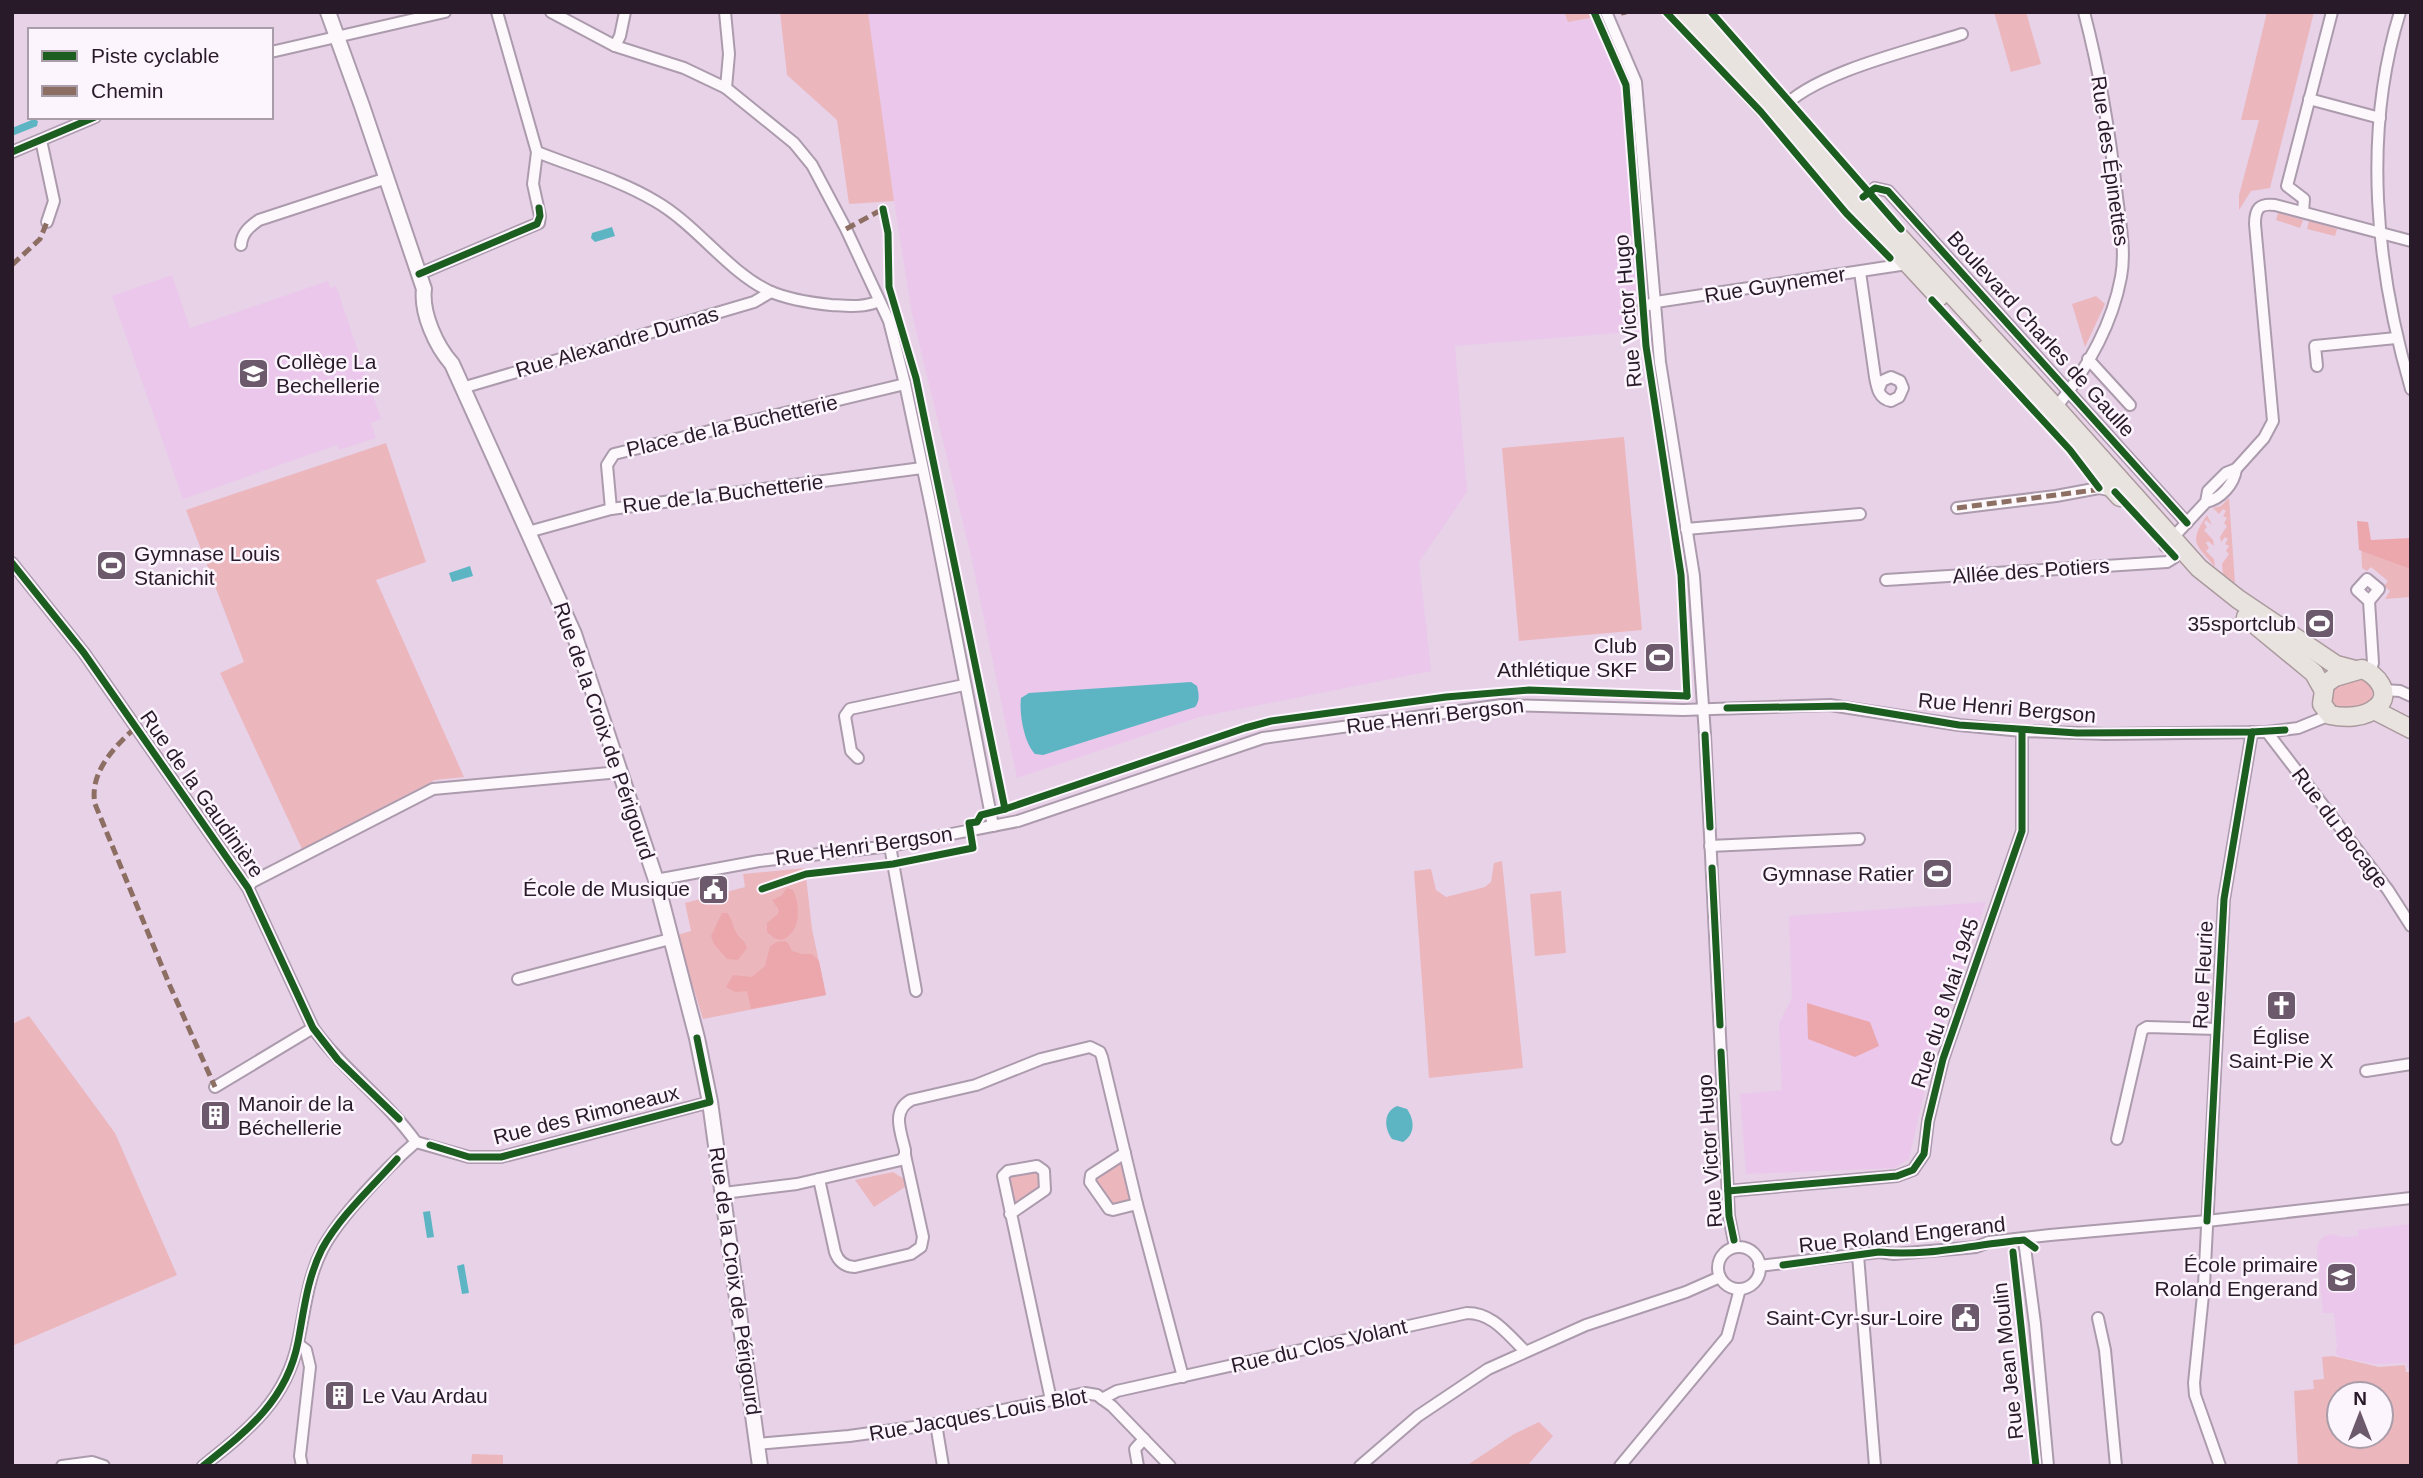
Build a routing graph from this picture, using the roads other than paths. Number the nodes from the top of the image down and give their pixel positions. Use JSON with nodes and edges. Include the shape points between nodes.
{"nodes":[{"id":1,"x":328,"y":12,"type":"edge"},
{"id":2,"x":445,"y":12,"type":"edge"},
{"id":3,"x":497,"y":12,"type":"edge"},
{"id":4,"x":551,"y":12,"type":"edge"},
{"id":5,"x":625,"y":12,"type":"edge"},
{"id":6,"x":725,"y":12,"type":"edge"},
{"id":7,"x":1606,"y":12,"type":"edge"},
{"id":8,"x":1616,"y":12,"type":"edge"},
{"id":9,"x":1675,"y":12,"type":"edge"},
{"id":10,"x":1693,"y":12,"type":"edge"},
{"id":11,"x":2084,"y":12,"type":"edge"},
{"id":12,"x":2332,"y":12,"type":"edge"},
{"id":13,"x":2400,"y":12,"type":"edge"},
{"id":14,"x":1615,"y":31,"type":"junction"},
{"id":15,"x":1962,"y":34,"type":"dead end"},
{"id":16,"x":336,"y":37,"type":"junction"},
{"id":17,"x":615,"y":46,"type":"junction"},
{"id":18,"x":273,"y":52,"type":"edge"},
{"id":19,"x":726,"y":88,"type":"junction"},
{"id":20,"x":2309,"y":99,"type":"junction"},
{"id":21,"x":1782,"y":109,"type":"junction"},
{"id":22,"x":2380,"y":118,"type":"junction"},
{"id":23,"x":90,"y":119,"type":"edge"},
{"id":24,"x":41,"y":140,"type":"junction"},
{"id":25,"x":12,"y":152,"type":"edge"},
{"id":26,"x":537,"y":152,"type":"junction"},
{"id":27,"x":387,"y":178,"type":"junction"},
{"id":28,"x":1863,"y":197,"type":"junction"},
{"id":29,"x":2303,"y":212,"type":"junction"},
{"id":30,"x":47,"y":222,"type":"dead end"},
{"id":31,"x":2381,"y":234,"type":"junction"},
{"id":32,"x":2411,"y":240,"type":"edge"},
{"id":33,"x":242,"y":245,"type":"dead end"},
{"id":34,"x":1907,"y":264,"type":"junction"},
{"id":35,"x":1860,"y":272,"type":"junction"},
{"id":36,"x":419,"y":274,"type":"junction"},
{"id":37,"x":771,"y":292,"type":"junction"},
{"id":38,"x":879,"y":301,"type":"junction"},
{"id":39,"x":1656,"y":302,"type":"junction"},
{"id":40,"x":1643,"y":307,"type":"dead end"},
{"id":41,"x":2396,"y":338,"type":"junction"},
{"id":42,"x":2088,"y":359,"type":"junction"},
{"id":43,"x":2317,"y":366,"type":"dead end"},
{"id":44,"x":905,"y":384,"type":"junction"},
{"id":45,"x":462,"y":388,"type":"junction"},
{"id":46,"x":2411,"y":389,"type":"edge"},
{"id":47,"x":1879,"y":390,"type":"dead end"},
{"id":48,"x":2069,"y":393,"type":"junction"},
{"id":49,"x":2130,"y":405,"type":"dead end"},
{"id":50,"x":2052,"y":413,"type":"junction"},
{"id":51,"x":922,"y":468,"type":"junction"},
{"id":52,"x":2115,"y":492,"type":"junction"},
{"id":53,"x":1956,"y":508,"type":"dead end"},
{"id":54,"x":611,"y":509,"type":"junction"},
{"id":55,"x":1860,"y":514,"type":"dead end"},
{"id":56,"x":2188,"y":523,"type":"junction"},
{"id":57,"x":1686,"y":529,"type":"junction"},
{"id":58,"x":528,"y":533,"type":"junction"},
{"id":59,"x":2171,"y":547,"type":"junction"},
{"id":60,"x":12,"y":563,"type":"edge"},
{"id":61,"x":1886,"y":580,"type":"dead end"},
{"id":62,"x":2369,"y":601,"type":"dead end"},
{"id":63,"x":2363,"y":671,"type":"junction"},
{"id":64,"x":964,"y":685,"type":"junction"},
{"id":65,"x":2411,"y":696,"type":"edge"},
{"id":66,"x":2380,"y":698,"type":"junction"},
{"id":67,"x":2322,"y":707,"type":"junction"},
{"id":68,"x":1704,"y":709,"type":"junction"},
{"id":69,"x":2411,"y":717,"type":"edge"},
{"id":70,"x":2411,"y":729,"type":"edge"},
{"id":71,"x":2022,"y":731,"type":"junction"},
{"id":72,"x":2252,"y":732,"type":"junction"},
{"id":73,"x":2267,"y":732,"type":"junction"},
{"id":74,"x":858,"y":758,"type":"dead end"},
{"id":75,"x":620,"y":772,"type":"junction"},
{"id":76,"x":993,"y":826,"type":"junction"},
{"id":77,"x":1859,"y":839,"type":"dead end"},
{"id":78,"x":890,"y":846,"type":"junction"},
{"id":79,"x":1710,"y":846,"type":"junction"},
{"id":80,"x":656,"y":880,"type":"junction"},
{"id":81,"x":248,"y":888,"type":"junction"},
{"id":82,"x":2411,"y":926,"type":"edge"},
{"id":83,"x":670,"y":939,"type":"junction"},
{"id":84,"x":517,"y":979,"type":"dead end"},
{"id":85,"x":916,"y":991,"type":"dead end"},
{"id":86,"x":313,"y":1028,"type":"junction"},
{"id":87,"x":2217,"y":1030,"type":"junction"},
{"id":88,"x":2411,"y":1064,"type":"edge"},
{"id":89,"x":2366,"y":1071,"type":"dead end"},
{"id":90,"x":215,"y":1087,"type":"dead end"},
{"id":91,"x":710,"y":1102,"type":"junction"},
{"id":92,"x":2117,"y":1139,"type":"dead end"},
{"id":93,"x":416,"y":1142,"type":"junction"},
{"id":94,"x":1125,"y":1153,"type":"junction"},
{"id":95,"x":905,"y":1156,"type":"junction"},
{"id":96,"x":819,"y":1180,"type":"junction"},
{"id":97,"x":1728,"y":1191,"type":"junction"},
{"id":98,"x":724,"y":1193,"type":"junction"},
{"id":99,"x":2411,"y":1198,"type":"edge"},
{"id":100,"x":1137,"y":1205,"type":"junction"},
{"id":101,"x":1010,"y":1214,"type":"junction"},
{"id":102,"x":2207,"y":1221,"type":"junction"},
{"id":103,"x":2024,"y":1240,"type":"junction"},
{"id":104,"x":1735,"y":1247,"type":"junction"},
{"id":105,"x":1858,"y":1255,"type":"junction"},
{"id":106,"x":1759,"y":1266,"type":"junction"},
{"id":107,"x":1720,"y":1277,"type":"junction"},
{"id":108,"x":1740,"y":1289,"type":"junction"},
{"id":109,"x":2098,"y":1318,"type":"dead end"},
{"id":110,"x":298,"y":1344,"type":"junction"},
{"id":111,"x":1525,"y":1351,"type":"junction"},
{"id":112,"x":1183,"y":1377,"type":"junction"},
{"id":113,"x":1102,"y":1399,"type":"junction"},
{"id":114,"x":1051,"y":1401,"type":"junction"},
{"id":115,"x":936,"y":1424,"type":"junction"},
{"id":116,"x":1144,"y":1439,"type":"junction"},
{"id":117,"x":757,"y":1444,"type":"junction"},
{"id":118,"x":1364,"y":1463,"type":"edge"},
{"id":119,"x":205,"y":1465,"type":"edge"},
{"id":120,"x":62,"y":1466,"type":"edge"},
{"id":121,"x":104,"y":1466,"type":"edge"},
{"id":122,"x":302,"y":1466,"type":"edge"},
{"id":123,"x":760,"y":1466,"type":"edge"},
{"id":124,"x":943,"y":1466,"type":"edge"},
{"id":125,"x":1138,"y":1466,"type":"edge"},
{"id":126,"x":1170,"y":1466,"type":"edge"},
{"id":127,"x":1620,"y":1466,"type":"edge"},
{"id":128,"x":1875,"y":1466,"type":"edge"},
{"id":129,"x":2048,"y":1466,"type":"edge"},
{"id":130,"x":2116,"y":1466,"type":"edge"},
{"id":131,"x":2220,"y":1466,"type":"edge"}],
"edges":[{"from":1,"to":16,"type":"street","name":"Rue de la Croix de Périgourd"},
{"from":2,"to":16,"type":"street"},
{"from":3,"to":26,"type":"street"},
{"from":4,"to":17,"type":"street"},
{"from":5,"to":17,"type":"street"},
{"from":6,"to":19,"type":"street"},
{"from":7,"to":14,"type":"street","name":"Rue Victor Hugo"},
{"from":8,"to":14,"type":"street","name":"Rue Victor Hugo"},
{"from":9,"to":34,"type":"main road","name":"Boulevard Charles de Gaulle"},
{"from":10,"to":21,"type":"main road","name":"Boulevard Charles de Gaulle"},
{"from":11,"to":42,"type":"street","name":"Rue des Épinettes","via":[[2108,119],[2122,253],[2122,274],[2110,316]]},
{"from":12,"to":20,"type":"street"},
{"from":13,"to":22,"type":"street"},
{"from":14,"to":39,"type":"street","name":"Rue Victor Hugo","via":[[1636,82]]},
{"from":15,"to":21,"type":"street","via":[[1814,84]]},
{"from":16,"to":18,"type":"street"},
{"from":16,"to":27,"type":"street","name":"Rue de la Croix de Périgourd"},
{"from":17,"to":19,"type":"street","via":[[684,68]]},
{"from":19,"to":38,"type":"street","via":[[794,143],[812,165]]},
{"from":20,"to":22,"type":"street"},
{"from":20,"to":29,"type":"street","via":[[2287,186],[2304,199]]},
{"from":21,"to":28,"type":"main road","name":"Boulevard Charles de Gaulle"},
{"from":22,"to":31,"type":"street"},
{"from":23,"to":24,"type":"street"},
{"from":24,"to":25,"type":"street"},
{"from":24,"to":30,"type":"street","via":[[54,201]]},
{"from":26,"to":36,"type":"street","via":[[533,184],[540,216],[537,225]]},
{"from":26,"to":37,"type":"street","via":[[603,175],[656,201]]},
{"from":27,"to":33,"type":"street","via":[[260,220],[242,236]]},
{"from":27,"to":36,"type":"street","name":"Rue de la Croix de Périgourd"},
{"from":28,"to":48,"type":"street","name":"Boulevard Charles de Gaulle","via":[[1875,188],[1888,191]]},
{"from":28,"to":50,"type":"main road","name":"Boulevard Charles de Gaulle"},
{"from":29,"to":31,"type":"street"},
{"from":29,"to":56,"type":"street","via":[[2264,204],[2255,214],[2273,421],[2236,469],[2235,479]]},
{"from":31,"to":32,"type":"street"},
{"from":31,"to":41,"type":"street"},
{"from":34,"to":35,"type":"street","name":"Rue Guynemer"},
{"from":34,"to":50,"type":"main road","name":"Boulevard Charles de Gaulle"},
{"from":35,"to":39,"type":"street","name":"Rue Guynemer"},
{"from":35,"to":47,"type":"street"},
{"from":36,"to":45,"type":"street","name":"Rue de la Croix de Périgourd","via":[[432,327]]},
{"from":37,"to":38,"type":"street","via":[[824,304],[868,306]]},
{"from":37,"to":45,"type":"street","name":"Rue Alexandre Dumas","via":[[754,302]]},
{"from":38,"to":44,"type":"street"},
{"from":39,"to":40,"type":"street","name":"Rue Guynemer"},
{"from":39,"to":57,"type":"street","name":"Rue Victor Hugo"},
{"from":41,"to":43,"type":"street","via":[[2315,346]]},
{"from":41,"to":46,"type":"street"},
{"from":42,"to":48,"type":"street","name":"Rue des Épinettes"},
{"from":42,"to":49,"type":"street"},
{"from":44,"to":51,"type":"street"},
{"from":44,"to":54,"type":"street","name":"Place de la Buchetterie","via":[[614,454],[607,465]]},
{"from":45,"to":58,"type":"street","name":"Rue de la Croix de Périgourd"},
{"from":48,"to":50,"type":"street","name":"Rue des Épinettes"},
{"from":48,"to":56,"type":"street","name":"Boulevard Charles de Gaulle"},
{"from":50,"to":52,"type":"main road","name":"Boulevard Charles de Gaulle"},
{"from":50,"to":59,"type":"main road","name":"Boulevard Charles de Gaulle"},
{"from":51,"to":54,"type":"street","name":"Rue de la Buchetterie"},
{"from":51,"to":64,"type":"street"},
{"from":52,"to":53,"type":"street","via":[[2099,488]]},
{"from":52,"to":59,"type":"main road","name":"Boulevard Charles de Gaulle"},
{"from":54,"to":58,"type":"street","name":"Rue de la Buchetterie"},
{"from":55,"to":57,"type":"street"},
{"from":56,"to":59,"type":"street"},
{"from":57,"to":68,"type":"street","name":"Rue Victor Hugo"},
{"from":58,"to":75,"type":"street","name":"Rue de la Croix de Périgourd","via":[[573,634]]},
{"from":59,"to":61,"type":"street","name":"Allée des Potiers","via":[[2167,562]]},
{"from":59,"to":63,"type":"main road","name":"Boulevard Charles de Gaulle","via":[[2219,586],[2336,665]]},
{"from":59,"to":67,"type":"main road","name":"Boulevard Charles de Gaulle","via":[[2205,587],[2314,673]]},
{"from":60,"to":81,"type":"street","name":"Rue de la Gaudinière","via":[[84,653]]},
{"from":62,"to":63,"type":"street","via":[[2372,663]]},
{"from":63,"to":66,"type":"main road","via":[[2378,677]]},
{"from":63,"to":67,"type":"main road","via":[[2329,680]]},
{"from":64,"to":74,"type":"street","via":[[850,709],[845,716],[849,745]]},
{"from":64,"to":76,"type":"street"},
{"from":65,"to":66,"type":"street","via":[[2400,691]]},
{"from":66,"to":67,"type":"main road","via":[[2351,718]]},
{"from":66,"to":69,"type":"main road"},
{"from":66,"to":70,"type":"main road"},
{"from":67,"to":73,"type":"street","name":"Rue Henri Bergson","via":[[2298,727]]},
{"from":68,"to":71,"type":"street","name":"Rue Henri Bergson","via":[[1830,705]]},
{"from":68,"to":76,"type":"street","name":"Rue Henri Bergson","via":[[1513,704],[1263,738]]},
{"from":68,"to":79,"type":"street","name":"Rue Victor Hugo"},
{"from":71,"to":72,"type":"street","name":"Rue Henri Bergson"},
{"from":71,"to":97,"type":"street","name":"Rue du 8 Mai 1945","via":[[2022,831],[1943,1059],[1922,1160],[1898,1176]]},
{"from":72,"to":73,"type":"street","name":"Rue Henri Bergson"},
{"from":72,"to":87,"type":"street","name":"Rue Fleurie","via":[[2224,899]]},
{"from":73,"to":82,"type":"street","name":"Rue du Bocage"},
{"from":75,"to":80,"type":"street","name":"Rue de la Croix de Périgourd"},
{"from":75,"to":81,"type":"street","via":[[433,789]]},
{"from":76,"to":78,"type":"street","name":"Rue Henri Bergson"},
{"from":77,"to":79,"type":"street"},
{"from":78,"to":80,"type":"street","name":"Rue Henri Bergson","via":[[759,861]]},
{"from":78,"to":85,"type":"street"},
{"from":79,"to":97,"type":"street","name":"Rue Victor Hugo"},
{"from":80,"to":83,"type":"street","name":"Rue de la Croix de Périgourd"},
{"from":81,"to":86,"type":"street","name":"Rue de la Gaudinière"},
{"from":83,"to":84,"type":"street"},
{"from":83,"to":91,"type":"street","name":"Rue de la Croix de Périgourd"},
{"from":86,"to":90,"type":"street"},
{"from":86,"to":93,"type":"street","name":"Rue de la Gaudinière"},
{"from":87,"to":92,"type":"street","via":[[2142,1030]]},
{"from":87,"to":102,"type":"street","name":"Rue Fleurie"},
{"from":88,"to":89,"type":"street"},
{"from":91,"to":93,"type":"street","name":"Rue des Rimoneaux","via":[[500,1157],[469,1157]]},
{"from":91,"to":98,"type":"street","name":"Rue de la Croix de Périgourd"},
{"from":93,"to":110,"type":"street","via":[[351,1211],[322,1250],[306,1295]]},
{"from":94,"to":95,"type":"street","via":[[1102,1057],[1090,1047],[1041,1059],[976,1085],[911,1100],[903,1105],[898,1120]]},
{"from":94,"to":100,"type":"street"},
{"from":94,"to":100,"type":"street","via":[[1091,1175],[1090,1182],[1109,1209]]},
{"from":95,"to":96,"type":"street"},
{"from":95,"to":96,"type":"street","via":[[923,1237],[921,1247],[911,1254],[855,1268],[840,1262]]},
{"from":96,"to":98,"type":"street"},
{"from":97,"to":104,"type":"street","name":"Rue Victor Hugo"},
{"from":98,"to":117,"type":"street","name":"Rue de la Croix de Périgourd"},
{"from":99,"to":102,"type":"street","name":"Rue Roland Engerand"},
{"from":100,"to":112,"type":"street"},
{"from":101,"to":101,"type":"street","via":[[1045,1190],[1044,1171],[1037,1166],[1003,1176]]},
{"from":101,"to":114,"type":"street"},
{"from":102,"to":103,"type":"street","name":"Rue Roland Engerand"},
{"from":102,"to":131,"type":"street","name":"Rue Fleurie","via":[[2194,1383]]},
{"from":103,"to":105,"type":"street","name":"Rue Roland Engerand"},
{"from":103,"to":129,"type":"street","name":"Rue Jean Moulin"},
{"from":104,"to":106,"type":"street","via":[[1752,1251]]},
{"from":104,"to":107,"type":"street","via":[[1723,1255]]},
{"from":105,"to":106,"type":"street","name":"Rue Roland Engerand"},
{"from":105,"to":128,"type":"street"},
{"from":106,"to":108,"type":"street","via":[[1753,1283]]},
{"from":107,"to":108,"type":"street"},
{"from":107,"to":111,"type":"street"},
{"from":108,"to":127,"type":"street","via":[[1727,1336]]},
{"from":109,"to":130,"type":"street"},
{"from":110,"to":119,"type":"street","via":[[265,1413]]},
{"from":110,"to":122,"type":"street","via":[[306,1350],[310,1367]]},
{"from":111,"to":112,"type":"street","name":"Rue du Clos Volant","via":[[1491,1318],[1467,1312]]},
{"from":111,"to":118,"type":"street","via":[[1450,1393]]},
{"from":112,"to":113,"type":"street","name":"Rue du Clos Volant","via":[[1117,1391]]},
{"from":113,"to":114,"type":"street","name":"Rue Jacques Louis Blot","via":[[1085,1393]]},
{"from":113,"to":116,"type":"street","name":"Rue Jacques Louis Blot"},
{"from":114,"to":115,"type":"street","name":"Rue Jacques Louis Blot"},
{"from":115,"to":117,"type":"street","name":"Rue Jacques Louis Blot"},
{"from":115,"to":124,"type":"street"},
{"from":116,"to":125,"type":"street","via":[[1135,1449]]},
{"from":116,"to":126,"type":"street","name":"Rue Jacques Louis Blot"},
{"from":117,"to":123,"type":"street","name":"Rue de la Croix de Périgourd"},
{"from":120,"to":121,"type":"street","via":[[92,1462]]}]}
